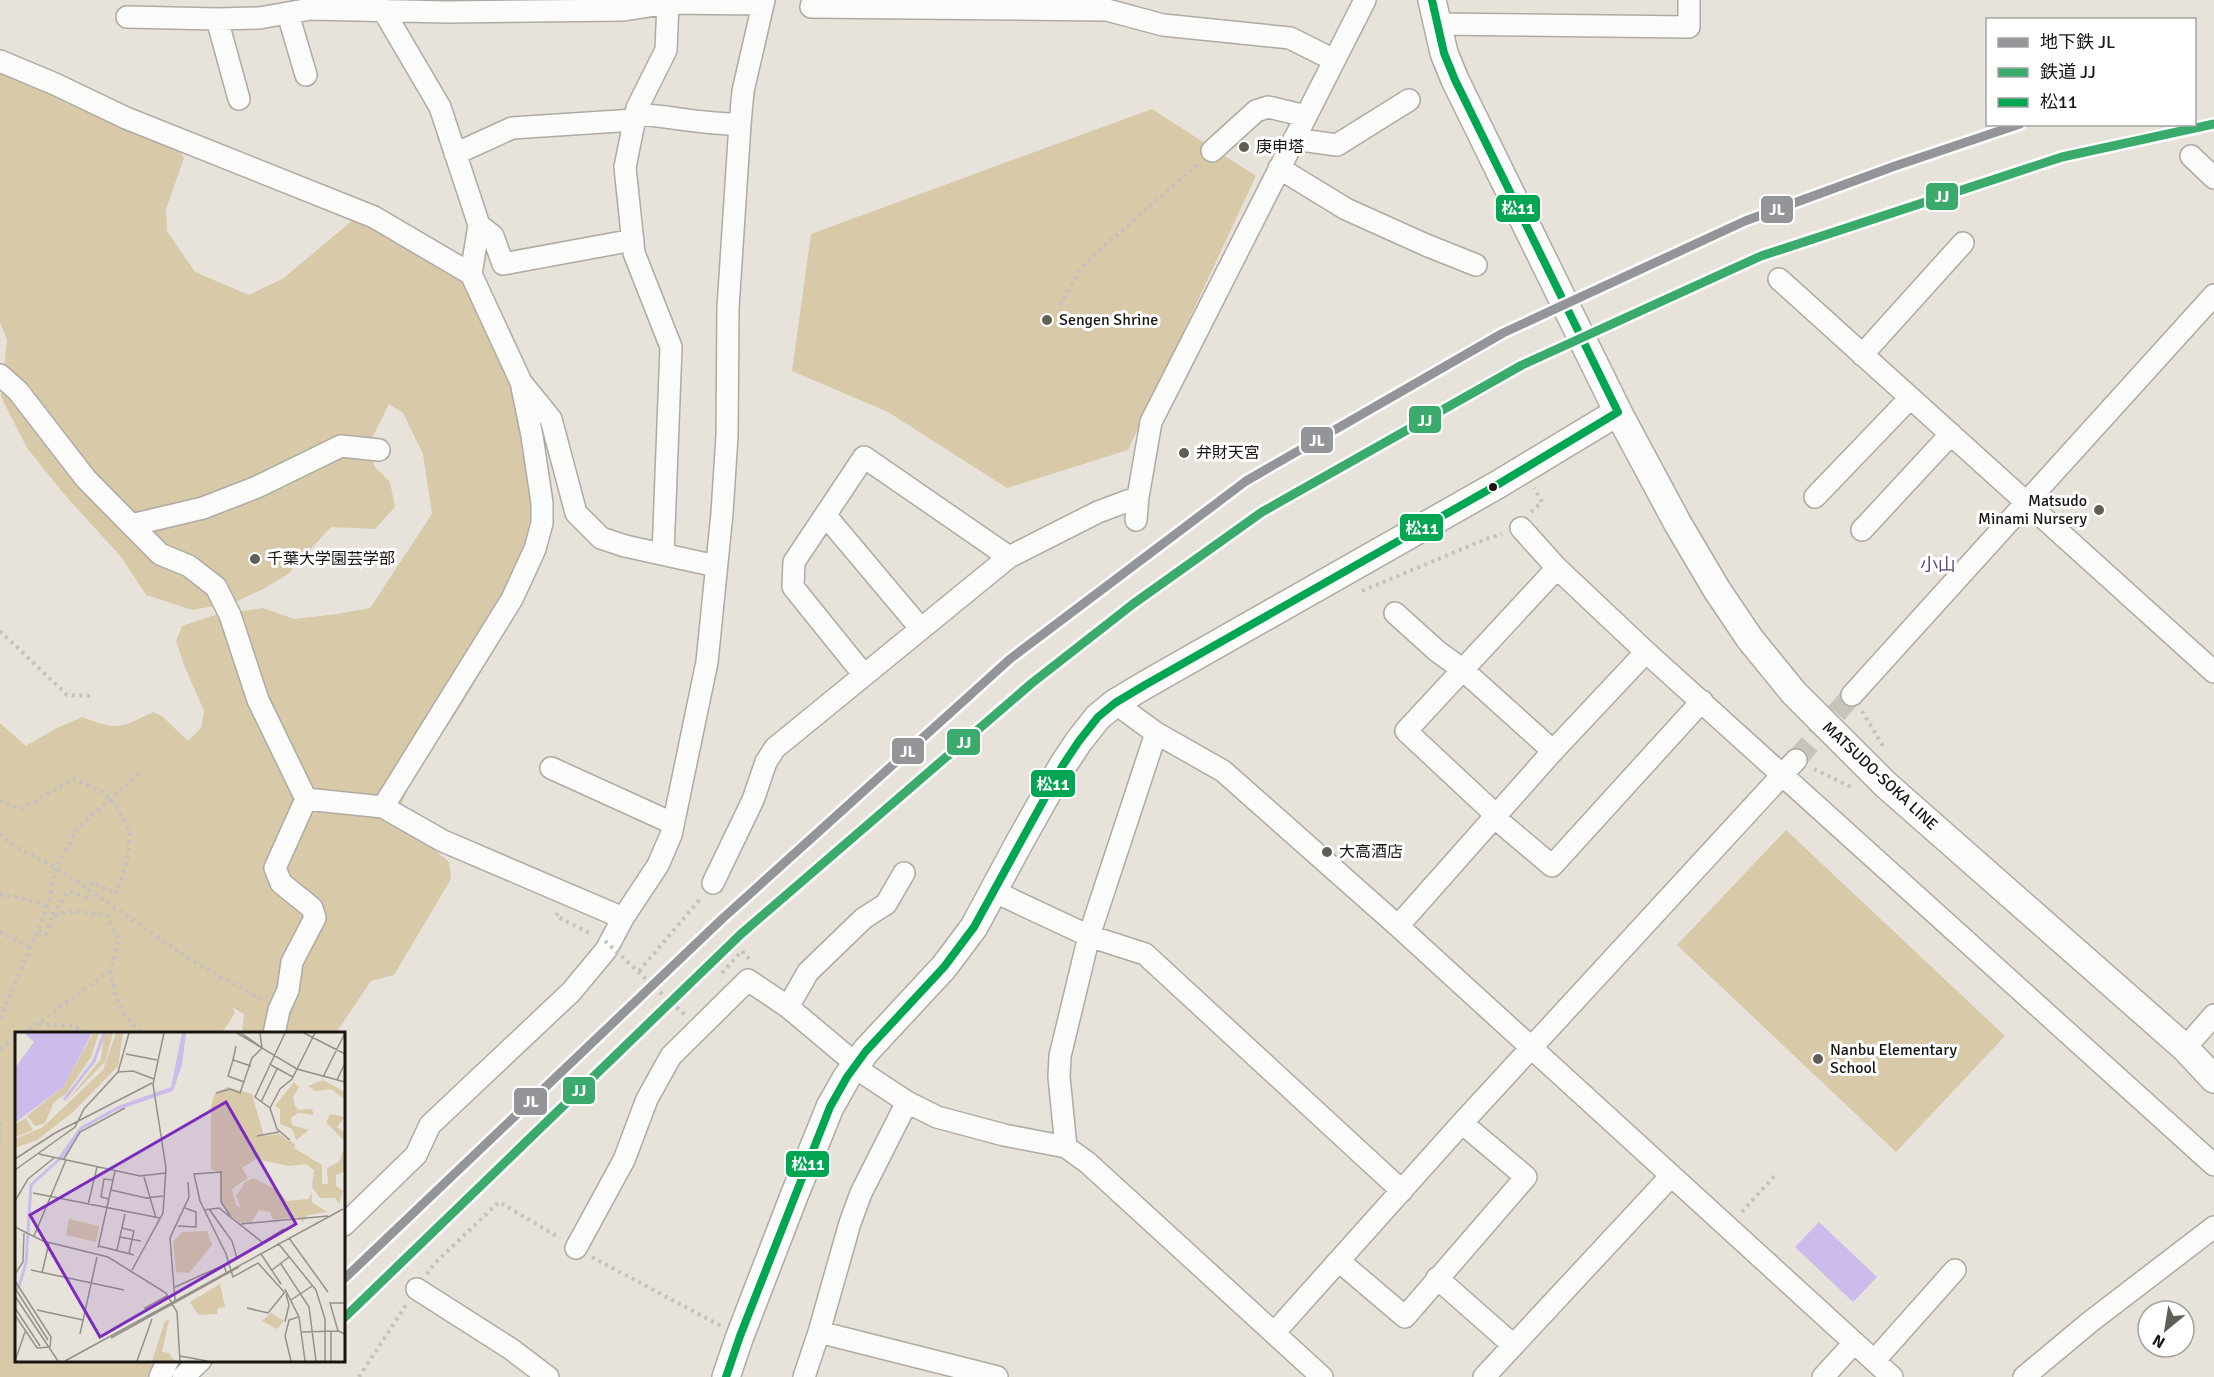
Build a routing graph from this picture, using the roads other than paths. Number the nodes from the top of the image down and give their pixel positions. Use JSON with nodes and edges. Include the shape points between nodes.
{"nodes":[{"id":1,"x":813,"y":0,"type":"edge"},
{"id":2,"x":1365,"y":0,"type":"edge"},
{"id":3,"x":1689,"y":0,"type":"edge"},
{"id":4,"x":763,"y":2,"type":"edge"},
{"id":5,"x":668,"y":3,"type":"junction"},
{"id":6,"x":383,"y":10,"type":"junction"},
{"id":7,"x":1434,"y":12,"type":"edge"},
{"id":8,"x":288,"y":14,"type":"junction"},
{"id":9,"x":127,"y":17,"type":"dead end"},
{"id":10,"x":217,"y":19,"type":"junction"},
{"id":11,"x":1334,"y":60,"type":"junction"},
{"id":12,"x":0,"y":61,"type":"edge"},
{"id":13,"x":306,"y":75,"type":"dead end"},
{"id":14,"x":239,"y":99,"type":"dead end"},
{"id":15,"x":1409,"y":100,"type":"dead end"},
{"id":16,"x":1306,"y":116,"type":"junction"},
{"id":17,"x":635,"y":117,"type":"junction"},
{"id":18,"x":740,"y":124,"type":"junction"},
{"id":19,"x":1294,"y":139,"type":"junction"},
{"id":20,"x":1212,"y":151,"type":"road end"},
{"id":21,"x":455,"y":154,"type":"junction"},
{"id":22,"x":2191,"y":156,"type":"dead end"},
{"id":23,"x":1279,"y":168,"type":"junction"},
{"id":24,"x":2214,"y":178,"type":"edge"},
{"id":25,"x":479,"y":225,"type":"junction"},
{"id":26,"x":633,"y":240,"type":"junction"},
{"id":27,"x":1963,"y":243,"type":"dead end"},
{"id":28,"x":1476,"y":265,"type":"dead end"},
{"id":29,"x":471,"y":274,"type":"junction"},
{"id":30,"x":1779,"y":279,"type":"dead end"},
{"id":31,"x":2214,"y":296,"type":"edge"},
{"id":32,"x":1862,"y":355,"type":"junction"},
{"id":33,"x":0,"y":375,"type":"edge"},
{"id":34,"x":521,"y":382,"type":"junction"},
{"id":35,"x":1910,"y":398,"type":"junction"},
{"id":36,"x":1618,"y":412,"type":"junction"},
{"id":37,"x":1951,"y":434,"type":"junction"},
{"id":38,"x":379,"y":450,"type":"dead end"},
{"id":39,"x":1138,"y":495,"type":"junction"},
{"id":40,"x":1815,"y":497,"type":"dead end"},
{"id":41,"x":2027,"y":501,"type":"junction"},
{"id":42,"x":826,"y":516,"type":"junction"},
{"id":43,"x":1136,"y":520,"type":"dead end"},
{"id":44,"x":1523,"y":523,"type":"road end"},
{"id":45,"x":131,"y":525,"type":"junction"},
{"id":46,"x":1862,"y":530,"type":"dead end"},
{"id":47,"x":663,"y":554,"type":"junction"},
{"id":48,"x":1009,"y":557,"type":"junction"},
{"id":49,"x":716,"y":566,"type":"junction"},
{"id":50,"x":1557,"y":568,"type":"junction"},
{"id":51,"x":1395,"y":613,"type":"dead end"},
{"id":52,"x":921,"y":629,"type":"junction"},
{"id":53,"x":1646,"y":652,"type":"junction"},
{"id":54,"x":1463,"y":670,"type":"junction"},
{"id":55,"x":2214,"y":672,"type":"edge"},
{"id":56,"x":864,"y":675,"type":"junction"},
{"id":57,"x":1852,"y":695,"type":"tunnel mouth"},
{"id":58,"x":1702,"y":701,"type":"junction"},
{"id":59,"x":1115,"y":704,"type":"junction"},
{"id":60,"x":1156,"y":732,"type":"junction"},
{"id":61,"x":1553,"y":751,"type":"junction"},
{"id":62,"x":1789,"y":767,"type":"junction"},
{"id":63,"x":551,"y":768,"type":"dead end"},
{"id":64,"x":306,"y":799,"type":"junction"},
{"id":65,"x":383,"y":807,"type":"junction"},
{"id":66,"x":1495,"y":816,"type":"junction"},
{"id":67,"x":672,"y":823,"type":"junction"},
{"id":68,"x":904,"y":873,"type":"dead end"},
{"id":69,"x":713,"y":884,"type":"road end"},
{"id":70,"x":993,"y":891,"type":"junction"},
{"id":71,"x":623,"y":918,"type":"junction"},
{"id":72,"x":1398,"y":926,"type":"junction"},
{"id":73,"x":1089,"y":936,"type":"junction"},
{"id":74,"x":788,"y":1007,"type":"junction"},
{"id":75,"x":2214,"y":1015,"type":"edge"},
{"id":76,"x":274,"y":1032,"type":"edge"},
{"id":77,"x":2185,"y":1048,"type":"junction"},
{"id":78,"x":1532,"y":1049,"type":"junction"},
{"id":79,"x":855,"y":1066,"type":"junction"},
{"id":80,"x":2214,"y":1079,"type":"edge"},
{"id":81,"x":907,"y":1102,"type":"junction"},
{"id":82,"x":1462,"y":1123,"type":"junction"},
{"id":83,"x":1066,"y":1147,"type":"junction"},
{"id":84,"x":2214,"y":1165,"type":"edge"},
{"id":85,"x":1670,"y":1176,"type":"junction"},
{"id":86,"x":1402,"y":1191,"type":"junction"},
{"id":87,"x":345,"y":1224,"type":"edge"},
{"id":88,"x":2214,"y":1227,"type":"edge"},
{"id":89,"x":576,"y":1248,"type":"road end"},
{"id":90,"x":1339,"y":1261,"type":"junction"},
{"id":91,"x":1955,"y":1270,"type":"dead end"},
{"id":92,"x":1437,"y":1278,"type":"junction"},
{"id":93,"x":417,"y":1289,"type":"road end"},
{"id":94,"x":819,"y":1332,"type":"junction"},
{"id":95,"x":1275,"y":1333,"type":"junction"},
{"id":96,"x":1854,"y":1343,"type":"junction"},
{"id":97,"x":1513,"y":1346,"type":"junction"},
{"id":98,"x":1874,"y":1361,"type":"junction"},
{"id":99,"x":167,"y":1362,"type":"edge"},
{"id":100,"x":199,"y":1362,"type":"edge"},
{"id":101,"x":960,"y":1372,"type":"edge"},
{"id":102,"x":160,"y":1377,"type":"edge"},
{"id":103,"x":183,"y":1377,"type":"edge"},
{"id":104,"x":548,"y":1377,"type":"edge"},
{"id":105,"x":726,"y":1377,"type":"edge"},
{"id":106,"x":804,"y":1377,"type":"edge"},
{"id":107,"x":997,"y":1377,"type":"edge"},
{"id":108,"x":1322,"y":1377,"type":"edge"},
{"id":109,"x":1484,"y":1377,"type":"edge"},
{"id":110,"x":1823,"y":1377,"type":"edge"},
{"id":111,"x":1892,"y":1377,"type":"edge"},
{"id":112,"x":2024,"y":1377,"type":"edge"}],
"edges":[{"from":1,"to":11,"type":"street","via":[[811,7],[1107,10],[1164,25],[1290,38]]},
{"from":2,"to":11,"type":"street"},
{"from":3,"to":7,"type":"street","via":[[1689,27]]},
{"from":4,"to":5,"type":"street"},
{"from":4,"to":18,"type":"street","via":[[743,91]]},
{"from":5,"to":6,"type":"street","via":[[624,10]]},
{"from":5,"to":17,"type":"street","via":[[666,50]]},
{"from":6,"to":8,"type":"street","via":[[311,9]]},
{"from":6,"to":21,"type":"street","via":[[440,107]]},
{"from":7,"to":36,"type":"main road","name":"MATSUDO-SOKA LINE","via":[[1455,80]]},
{"from":8,"to":10,"type":"street"},
{"from":8,"to":13,"type":"street"},
{"from":9,"to":10,"type":"street"},
{"from":10,"to":14,"type":"street"},
{"from":11,"to":16,"type":"street"},
{"from":12,"to":29,"type":"street","via":[[126,118],[374,217]]},
{"from":15,"to":19,"type":"street","via":[[1337,144]]},
{"from":16,"to":19,"type":"street"},
{"from":16,"to":20,"type":"street","via":[[1268,107],[1256,111]]},
{"from":17,"to":18,"type":"street"},
{"from":17,"to":21,"type":"street","via":[[512,128]]},
{"from":17,"to":26,"type":"street","via":[[625,167]]},
{"from":18,"to":49,"type":"street","via":[[728,308],[727,436]]},
{"from":19,"to":23,"type":"street"},
{"from":21,"to":25,"type":"street"},
{"from":22,"to":24,"type":"street"},
{"from":23,"to":28,"type":"street","via":[[1346,209]]},
{"from":23,"to":39,"type":"street","via":[[1151,422]]},
{"from":25,"to":26,"type":"street","via":[[493,236],[504,264]]},
{"from":25,"to":29,"type":"street"},
{"from":26,"to":47,"type":"street","via":[[634,253],[671,347]]},
{"from":27,"to":32,"type":"street"},
{"from":29,"to":34,"type":"street"},
{"from":30,"to":32,"type":"street"},
{"from":31,"to":41,"type":"street"},
{"from":32,"to":35,"type":"street"},
{"from":33,"to":45,"type":"street","via":[[18,391],[86,479]]},
{"from":34,"to":47,"type":"street","via":[[551,419],[576,513],[601,538]]},
{"from":34,"to":65,"type":"street","via":[[542,502],[542,523],[535,549],[512,599]]},
{"from":35,"to":37,"type":"street"},
{"from":35,"to":40,"type":"street"},
{"from":36,"to":59,"type":"main road"},
{"from":36,"to":77,"type":"main road","name":"MATSUDO-SOKA LINE","via":[[1717,590],[1794,693],[1885,784]]},
{"from":37,"to":41,"type":"street"},
{"from":37,"to":46,"type":"street"},
{"from":38,"to":45,"type":"street","via":[[340,446],[203,508]]},
{"from":39,"to":43,"type":"street"},
{"from":39,"to":48,"type":"street"},
{"from":41,"to":55,"type":"street"},
{"from":41,"to":57,"type":"street"},
{"from":42,"to":48,"type":"street","via":[[864,457]]},
{"from":42,"to":52,"type":"street"},
{"from":42,"to":56,"type":"street","via":[[794,562],[793,587]]},
{"from":44,"to":50,"type":"street"},
{"from":45,"to":64,"type":"street","via":[[160,554],[189,566],[216,587],[230,615],[258,700]]},
{"from":47,"to":49,"type":"street"},
{"from":48,"to":52,"type":"street"},
{"from":49,"to":67,"type":"street","via":[[707,662]]},
{"from":50,"to":53,"type":"street"},
{"from":50,"to":54,"type":"street"},
{"from":51,"to":54,"type":"street"},
{"from":52,"to":56,"type":"street"},
{"from":53,"to":58,"type":"street"},
{"from":53,"to":61,"type":"street"},
{"from":54,"to":61,"type":"street"},
{"from":54,"to":66,"type":"street","via":[[1406,731]]},
{"from":56,"to":69,"type":"street","via":[[775,748],[766,762],[751,816]]},
{"from":58,"to":62,"type":"street"},
{"from":58,"to":66,"type":"street","via":[[1552,866]]},
{"from":59,"to":60,"type":"street"},
{"from":59,"to":70,"type":"main road","via":[[1098,717],[1063,765]]},
{"from":60,"to":72,"type":"street","via":[[1223,771]]},
{"from":60,"to":73,"type":"street"},
{"from":61,"to":66,"type":"street"},
{"from":62,"to":78,"type":"street"},
{"from":62,"to":84,"type":"street"},
{"from":63,"to":67,"type":"street"},
{"from":64,"to":65,"type":"street"},
{"from":64,"to":76,"type":"street","via":[[275,868],[281,883],[312,908],[315,918],[292,962]]},
{"from":65,"to":71,"type":"street","via":[[443,841]]},
{"from":66,"to":72,"type":"street"},
{"from":67,"to":71,"type":"street","via":[[658,865]]},
{"from":68,"to":74,"type":"street","via":[[886,904],[864,918],[808,972]]},
{"from":70,"to":73,"type":"street"},
{"from":70,"to":79,"type":"main road","via":[[954,954]]},
{"from":71,"to":87,"type":"street","via":[[606,950],[571,992],[430,1125],[416,1155]]},
{"from":72,"to":78,"type":"street"},
{"from":73,"to":83,"type":"street","via":[[1060,1056]]},
{"from":73,"to":86,"type":"street","via":[[1145,954]]},
{"from":74,"to":79,"type":"street"},
{"from":74,"to":89,"type":"street","via":[[748,980],[671,1056],[647,1099],[624,1160]]},
{"from":75,"to":77,"type":"street"},
{"from":77,"to":80,"type":"main road","name":"MATSUDO-SOKA LINE"},
{"from":78,"to":82,"type":"street"},
{"from":78,"to":85,"type":"street"},
{"from":79,"to":81,"type":"street"},
{"from":79,"to":105,"type":"main road","via":[[830,1107]]},
{"from":81,"to":83,"type":"street","via":[[937,1117],[971,1127]]},
{"from":81,"to":94,"type":"street","via":[[861,1193]]},
{"from":82,"to":86,"type":"street"},
{"from":82,"to":92,"type":"street","via":[[1526,1178]]},
{"from":83,"to":95,"type":"street"},
{"from":85,"to":96,"type":"street"},
{"from":85,"to":97,"type":"street"},
{"from":86,"to":90,"type":"street"},
{"from":88,"to":112,"type":"street"},
{"from":90,"to":92,"type":"street","via":[[1406,1317]]},
{"from":90,"to":95,"type":"street"},
{"from":91,"to":98,"type":"street"},
{"from":92,"to":97,"type":"street"},
{"from":93,"to":104,"type":"street"},
{"from":94,"to":101,"type":"street"},
{"from":94,"to":106,"type":"street"},
{"from":95,"to":108,"type":"street"},
{"from":96,"to":98,"type":"street"},
{"from":96,"to":110,"type":"street"},
{"from":97,"to":109,"type":"street"},
{"from":98,"to":111,"type":"street"},
{"from":99,"to":102,"type":"street"},
{"from":100,"to":103,"type":"street"},
{"from":101,"to":107,"type":"street"}]}
